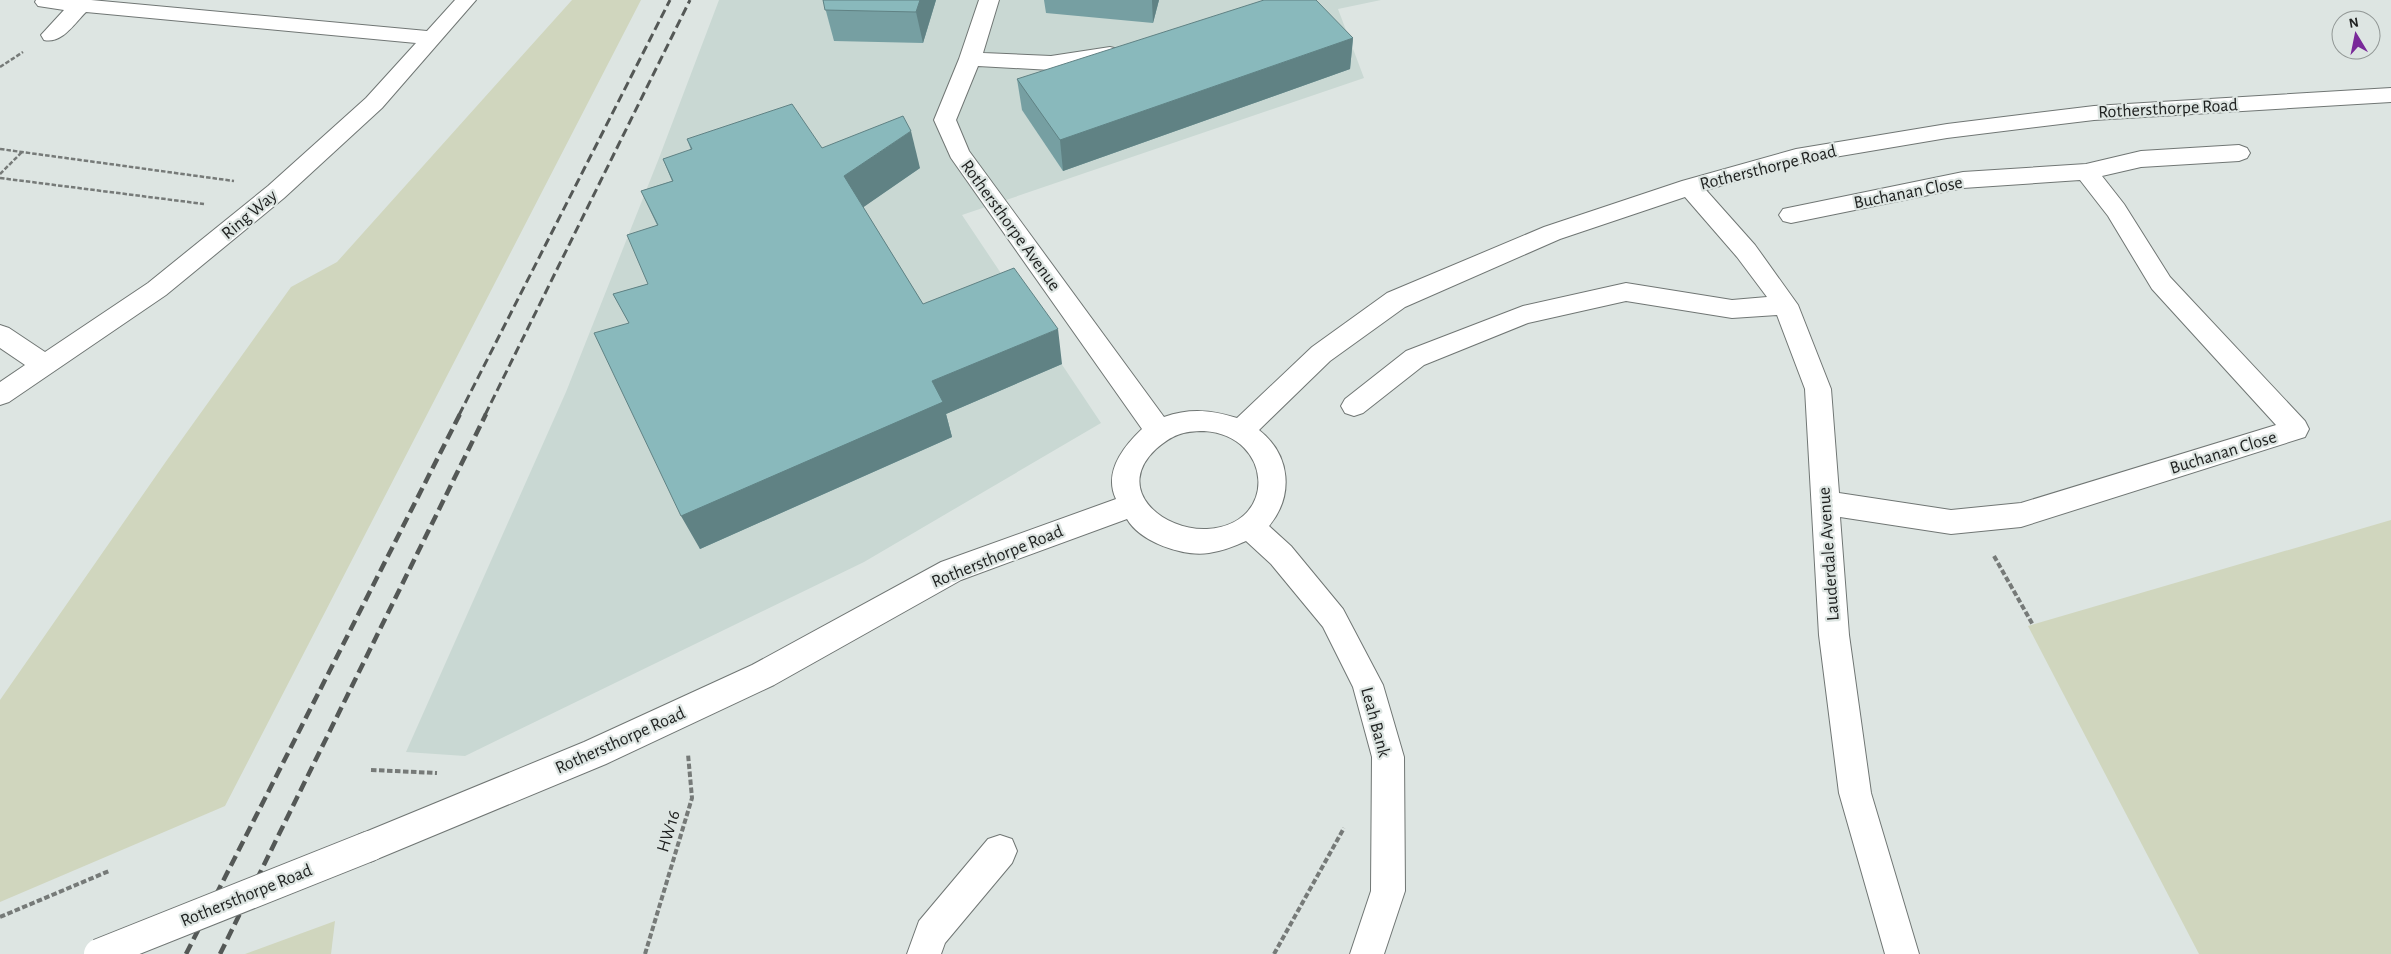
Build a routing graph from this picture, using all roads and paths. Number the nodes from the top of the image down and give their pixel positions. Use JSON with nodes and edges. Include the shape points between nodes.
{"nodes":[{"id":1,"x":466,"y":0,"type":"edge"},
{"id":2,"x":989,"y":0,"type":"edge"},
{"id":3,"x":45,"y":2,"type":"dead end"},
{"id":4,"x":81,"y":5,"type":"junction"},
{"id":5,"x":51,"y":35,"type":"dead end"},
{"id":6,"x":432,"y":38,"type":"junction"},
{"id":7,"x":1134,"y":48,"type":"edge"},
{"id":8,"x":970,"y":59,"type":"junction"},
{"id":9,"x":2391,"y":95,"type":"edge"},
{"id":10,"x":0,"y":150,"type":"edge"},
{"id":11,"x":22,"y":152,"type":"junction"},
{"id":12,"x":2239,"y":152,"type":"dead end"},
{"id":13,"x":2086,"y":172,"type":"junction"},
{"id":14,"x":0,"y":174,"type":"edge"},
{"id":15,"x":0,"y":178,"type":"edge"},
{"id":16,"x":281,"y":187,"type":"junction"},
{"id":17,"x":1690,"y":187,"type":"junction"},
{"id":18,"x":1792,"y":215,"type":"dead end"},
{"id":19,"x":241,"y":220,"type":"junction"},
{"id":20,"x":1786,"y":305,"type":"junction"},
{"id":21,"x":0,"y":335,"type":"edge"},
{"id":22,"x":45,"y":365,"type":"junction"},
{"id":23,"x":0,"y":395,"type":"edge"},
{"id":24,"x":1354,"y":406,"type":"dead end"},
{"id":25,"x":1158,"y":430,"type":"junction"},
{"id":26,"x":1241,"y":431,"type":"junction"},
{"id":27,"x":1825,"y":503,"type":"junction"},
{"id":28,"x":1131,"y":505,"type":"junction"},
{"id":29,"x":1974,"y":521,"type":"junction"},
{"id":30,"x":1250,"y":527,"type":"junction"},
{"id":31,"x":2034,"y":625,"type":"dead end"},
{"id":32,"x":684,"y":712,"type":"junction"},
{"id":33,"x":1349,"y":820,"type":"dead end"},
{"id":34,"x":1000,"y":851,"type":"dead end"},
{"id":35,"x":109,"y":872,"type":"dead end"},
{"id":36,"x":0,"y":917,"type":"edge"},
{"id":37,"x":99,"y":954,"type":"edge"},
{"id":38,"x":645,"y":954,"type":"edge"},
{"id":39,"x":924,"y":954,"type":"edge"},
{"id":40,"x":1274,"y":954,"type":"edge"},
{"id":41,"x":1367,"y":954,"type":"edge"},
{"id":42,"x":1902,"y":954,"type":"edge"}],
"edges":[{"from":1,"to":6,"type":"street","name":"Ring Way"},
{"from":2,"to":8,"type":"street","name":"Rothersthorpe Avenue"},
{"from":3,"to":4,"type":"street"},
{"from":4,"to":5,"type":"street"},
{"from":4,"to":6,"type":"street"},
{"from":6,"to":16,"type":"street","name":"Ring Way","via":[[374,103]]},
{"from":7,"to":8,"type":"street","via":[[1088,59],[1051,63]]},
{"from":8,"to":25,"type":"street","name":"Rothersthorpe Avenue","via":[[945,120],[959,153]]},
{"from":9,"to":17,"type":"street","name":"Rothersthorpe Road","via":[[2094,112],[1946,131],[1804,154]]},
{"from":10,"to":11,"type":"path"},
{"from":11,"to":14,"type":"path"},
{"from":11,"to":16,"type":"path"},
{"from":12,"to":13,"type":"street","name":"Buchanan Close","via":[[2141,159]]},
{"from":13,"to":18,"type":"street","name":"Buchanan Close","via":[[1963,180]]},
{"from":13,"to":29,"type":"street","name":"Buchanan Close","via":[[2116,210],[2161,283],[2296,429],[2021,515]]},
{"from":15,"to":19,"type":"path","via":[[198,202]]},
{"from":16,"to":19,"type":"street","name":"Ring Way"},
{"from":17,"to":20,"type":"street","name":"Lauderdale Avenue","via":[[1746,251]]},
{"from":17,"to":26,"type":"street","name":"Rothersthorpe Road","via":[[1552,233],[1396,300],[1321,354]]},
{"from":19,"to":22,"type":"street","name":"Ring Way","via":[[157,289]]},
{"from":20,"to":24,"type":"street","via":[[1732,309],[1626,292],[1523,315],[1415,358]]},
{"from":20,"to":27,"type":"street","name":"Lauderdale Avenue","via":[[1818,388]]},
{"from":21,"to":22,"type":"street"},
{"from":22,"to":23,"type":"street","name":"Ring Way"},
{"from":25,"to":26,"type":"street","via":[[1185,422],[1214,421]]},
{"from":25,"to":28,"type":"street","via":[[1140,444],[1128,463],[1125,484]]},
{"from":26,"to":30,"type":"street","via":[[1263,450],[1274,476],[1273,494],[1264,512]]},
{"from":27,"to":29,"type":"street","name":"Buchanan Close","via":[[1951,522]]},
{"from":27,"to":42,"type":"street","name":"Lauderdale Avenue","via":[[1834,635],[1854,792]]},
{"from":28,"to":30,"type":"street","via":[[1147,524],[1179,539],[1198,542],[1226,538]]},
{"from":28,"to":32,"type":"street","name":"Rothersthorpe Road","via":[[951,571],[764,675]]},
{"from":29,"to":31,"type":"path"},
{"from":30,"to":41,"type":"street","name":"Leah Bank","via":[[1281,555],[1334,618],[1368,685],[1388,757],[1388,891]]},
{"from":32,"to":37,"type":"street","name":"Rothersthorpe Road","bridge":true,"via":[[586,757]]},
{"from":32,"to":38,"type":"path","name":"HW16","via":[[692,798]]},
{"from":33,"to":40,"type":"path"},
{"from":34,"to":39,"type":"street","via":[[931,933]]},
{"from":35,"to":36,"type":"path"}]}
